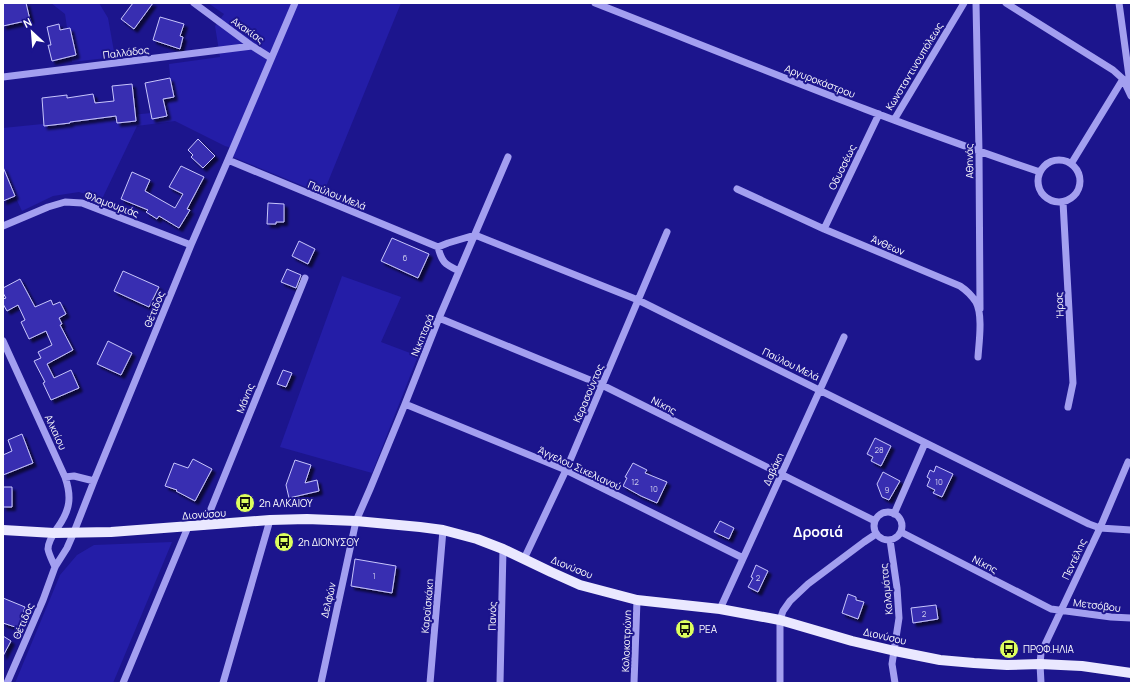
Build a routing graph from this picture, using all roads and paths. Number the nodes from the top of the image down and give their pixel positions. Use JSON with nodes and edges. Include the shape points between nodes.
{"nodes":[{"id":1,"x":194,"y":3,"type":"edge"},
{"id":2,"x":295,"y":3,"type":"edge"},
{"id":3,"x":595,"y":3,"type":"edge"},
{"id":4,"x":964,"y":3,"type":"edge"},
{"id":5,"x":976,"y":3,"type":"edge"},
{"id":6,"x":1006,"y":3,"type":"edge"},
{"id":7,"x":1119,"y":3,"type":"edge"},
{"id":8,"x":252,"y":46,"type":"junction"},
{"id":9,"x":271,"y":58,"type":"junction"},
{"id":10,"x":3,"y":77,"type":"edge"},
{"id":11,"x":1122,"y":79,"type":"junction"},
{"id":12,"x":1131,"y":92,"type":"edge"},
{"id":13,"x":1131,"y":96,"type":"edge"},
{"id":14,"x":879,"y":114,"type":"junction"},
{"id":15,"x":894,"y":120,"type":"junction"},
{"id":16,"x":979,"y":152,"type":"junction"},
{"id":17,"x":508,"y":157,"type":"dead end"},
{"id":18,"x":228,"y":160,"type":"junction"},
{"id":19,"x":1071,"y":164,"type":"junction"},
{"id":20,"x":1040,"y":172,"type":"junction"},
{"id":21,"x":736,"y":189,"type":"dead end"},
{"id":22,"x":1062,"y":202,"type":"junction"},
{"id":23,"x":3,"y":226,"type":"edge"},
{"id":24,"x":824,"y":229,"type":"junction"},
{"id":25,"x":667,"y":232,"type":"dead end"},
{"id":26,"x":475,"y":235,"type":"junction"},
{"id":27,"x":190,"y":246,"type":"junction"},
{"id":28,"x":438,"y":247,"type":"junction"},
{"id":29,"x":459,"y":271,"type":"junction"},
{"id":30,"x":305,"y":278,"type":"dead end"},
{"id":31,"x":638,"y":300,"type":"junction"},
{"id":32,"x":439,"y":318,"type":"junction"},
{"id":33,"x":980,"y":319,"type":"junction"},
{"id":34,"x":844,"y":337,"type":"dead end"},
{"id":35,"x":3,"y":342,"type":"edge"},
{"id":36,"x":978,"y":357,"type":"dead end"},
{"id":37,"x":602,"y":386,"type":"junction"},
{"id":38,"x":820,"y":390,"type":"junction"},
{"id":39,"x":405,"y":404,"type":"junction"},
{"id":40,"x":1068,"y":406,"type":"dead end"},
{"id":41,"x":925,"y":443,"type":"junction"},
{"id":42,"x":1128,"y":462,"type":"dead end"},
{"id":43,"x":566,"y":470,"type":"junction"},
{"id":44,"x":781,"y":475,"type":"junction"},
{"id":45,"x":65,"y":477,"type":"junction"},
{"id":46,"x":94,"y":481,"type":"junction"},
{"id":47,"x":894,"y":514,"type":"junction"},
{"id":48,"x":270,"y":520,"type":"junction"},
{"id":49,"x":356,"y":521,"type":"junction"},
{"id":50,"x":875,"y":521,"type":"junction"},
{"id":51,"x":204,"y":526,"type":"junction"},
{"id":52,"x":188,"y":527,"type":"junction"},
{"id":53,"x":1100,"y":528,"type":"junction"},
{"id":54,"x":3,"y":530,"type":"edge"},
{"id":55,"x":443,"y":530,"type":"junction"},
{"id":56,"x":1131,"y":530,"type":"edge"},
{"id":57,"x":74,"y":532,"type":"junction"},
{"id":58,"x":901,"y":532,"type":"junction"},
{"id":59,"x":54,"y":533,"type":"junction"},
{"id":60,"x":876,"y":534,"type":"junction"},
{"id":61,"x":890,"y":540,"type":"junction"},
{"id":62,"x":503,"y":549,"type":"junction"},
{"id":63,"x":743,"y":558,"type":"junction"},
{"id":64,"x":524,"y":559,"type":"junction"},
{"id":65,"x":55,"y":567,"type":"junction"},
{"id":66,"x":637,"y":600,"type":"junction"},
{"id":67,"x":720,"y":609,"type":"junction"},
{"id":68,"x":1061,"y":611,"type":"junction"},
{"id":69,"x":1131,"y":618,"type":"edge"},
{"id":70,"x":780,"y":620,"type":"junction"},
{"id":71,"x":895,"y":651,"type":"junction"},
{"id":72,"x":1040,"y":664,"type":"junction"},
{"id":73,"x":1131,"y":673,"type":"edge"},
{"id":74,"x":8,"y":683,"type":"edge"},
{"id":75,"x":123,"y":683,"type":"edge"},
{"id":76,"x":222,"y":683,"type":"edge"},
{"id":77,"x":321,"y":683,"type":"edge"},
{"id":78,"x":430,"y":683,"type":"edge"},
{"id":79,"x":500,"y":683,"type":"edge"},
{"id":80,"x":634,"y":683,"type":"edge"},
{"id":81,"x":780,"y":683,"type":"edge"},
{"id":82,"x":895,"y":683,"type":"edge"},
{"id":83,"x":1041,"y":683,"type":"edge"}],
"edges":[{"from":1,"to":8,"type":"street","name":"Ακακίας"},
{"from":2,"to":9,"type":"street","name":"Θέτιδος"},
{"from":3,"to":14,"type":"street","name":"Αργυροκάστρου"},
{"from":4,"to":15,"type":"street","name":"Κωνσταντινουπόλεως"},
{"from":5,"to":16,"type":"street","name":"Αθηνάς"},
{"from":6,"to":11,"type":"street","via":[[1106,65]]},
{"from":7,"to":12,"type":"street"},
{"from":8,"to":9,"type":"street","name":"Ακακίας"},
{"from":8,"to":10,"type":"street","name":"Παλλάδος"},
{"from":9,"to":18,"type":"street","name":"Θέτιδος"},
{"from":11,"to":13,"type":"street"},
{"from":11,"to":19,"type":"street"},
{"from":14,"to":15,"type":"street","name":"Αργυροκάστρου"},
{"from":14,"to":24,"type":"street","name":"Οδυσσέως"},
{"from":15,"to":16,"type":"street","name":"Αργυροκάστρου"},
{"from":16,"to":20,"type":"street","name":"Αργυροκάστρου"},
{"from":16,"to":33,"type":"street","name":"Αθηνάς"},
{"from":17,"to":26,"type":"street","name":"Νικηταρά"},
{"from":18,"to":27,"type":"street","name":"Θέτιδος"},
{"from":18,"to":28,"type":"street","name":"Παύλου Μελά"},
{"from":19,"to":20,"type":"street","via":[[1054,160]]},
{"from":19,"to":22,"type":"street","via":[[1080,177],[1079,188],[1073,197]]},
{"from":20,"to":22,"type":"street","via":[[1038,184],[1042,194],[1051,200]]},
{"from":21,"to":24,"type":"street","name":"Άνθεων"},
{"from":22,"to":40,"type":"street","name":"Ήρας","via":[[1073,382]]},
{"from":23,"to":27,"type":"street","name":"Φλαμουριάς","via":[[65,202],[82,203]]},
{"from":24,"to":33,"type":"street","name":"Άνθεων","via":[[960,286],[976,302]]},
{"from":25,"to":31,"type":"street","name":"Κερασούντος"},
{"from":26,"to":28,"type":"street"},
{"from":26,"to":29,"type":"street","name":"Νικηταρά"},
{"from":26,"to":31,"type":"street","name":"Παύλου Μελά"},
{"from":27,"to":46,"type":"street","name":"Θέτιδος"},
{"from":28,"to":29,"type":"street","via":[[446,265]]},
{"from":29,"to":32,"type":"street","name":"Νικηταρά"},
{"from":30,"to":51,"type":"street","name":"Μάνης"},
{"from":31,"to":37,"type":"street","name":"Κερασούντος"},
{"from":31,"to":38,"type":"street","name":"Παύλου Μελά"},
{"from":32,"to":37,"type":"street","name":"Νίκης"},
{"from":32,"to":39,"type":"street","name":"Νικηταρά"},
{"from":33,"to":36,"type":"street","name":"Άνθεων"},
{"from":34,"to":38,"type":"street","name":"Δαβάκη"},
{"from":35,"to":45,"type":"street","name":"Αλκαίου"},
{"from":37,"to":43,"type":"street","name":"Κερασούντος"},
{"from":37,"to":44,"type":"street","name":"Νίκης"},
{"from":38,"to":41,"type":"street","name":"Παύλου Μελά"},
{"from":38,"to":44,"type":"street","name":"Δαβάκη"},
{"from":39,"to":43,"type":"street","name":"Άγγελου Σικελιανού"},
{"from":39,"to":49,"type":"street","name":"Νικηταρά"},
{"from":41,"to":47,"type":"street"},
{"from":41,"to":53,"type":"street","name":"Παύλου Μελά"},
{"from":42,"to":53,"type":"street","name":"Πεντέλης"},
{"from":43,"to":63,"type":"street","name":"Άγγελου Σικελιανού"},
{"from":43,"to":64,"type":"street","name":"Κερασούντος"},
{"from":44,"to":50,"type":"street","name":"Νίκης"},
{"from":44,"to":63,"type":"street","name":"Δαβάκη"},
{"from":45,"to":46,"type":"street","via":[[74,476]]},
{"from":45,"to":59,"type":"street","name":"Αλκαίου","via":[[70,498],[61,523]]},
{"from":46,"to":57,"type":"street","name":"Θέτιδος"},
{"from":47,"to":50,"type":"street","via":[[885,513]]},
{"from":47,"to":58,"type":"street","via":[[902,524]]},
{"from":48,"to":49,"type":"main road","name":"Διονύσου"},
{"from":48,"to":51,"type":"main road","name":"Διονύσου"},
{"from":48,"to":76,"type":"street"},
{"from":49,"to":55,"type":"main road","name":"Διονύσου"},
{"from":49,"to":77,"type":"street","name":"Δελφών"},
{"from":50,"to":60,"type":"street"},
{"from":51,"to":52,"type":"main road","name":"Διονύσου"},
{"from":52,"to":57,"type":"main road","name":"Διονύσου"},
{"from":52,"to":75,"type":"street"},
{"from":53,"to":56,"type":"street","name":"Παύλου Μελά"},
{"from":53,"to":68,"type":"street","name":"Πεντέλης"},
{"from":54,"to":59,"type":"main road","name":"Διονύσου"},
{"from":55,"to":62,"type":"main road","name":"Διονύσου"},
{"from":55,"to":78,"type":"street","name":"Καραϊσκάκη"},
{"from":57,"to":59,"type":"main road","name":"Διονύσου"},
{"from":57,"to":65,"type":"street","name":"Θέτιδος"},
{"from":58,"to":61,"type":"street"},
{"from":58,"to":68,"type":"street","name":"Νίκης","via":[[1051,609]]},
{"from":59,"to":65,"type":"street","via":[[48,550]]},
{"from":60,"to":61,"type":"street","via":[[882,539]]},
{"from":60,"to":70,"type":"street","via":[[808,584],[790,601]]},
{"from":61,"to":71,"type":"street","name":"Καλαμάτας","via":[[899,618]]},
{"from":62,"to":64,"type":"main road","name":"Διονύσου"},
{"from":62,"to":79,"type":"street","name":"Πανός"},
{"from":63,"to":67,"type":"street","name":"Δαβάκη"},
{"from":64,"to":66,"type":"main road","name":"Διονύσου","via":[[580,584]]},
{"from":65,"to":74,"type":"street","name":"Θέτιδος"},
{"from":66,"to":67,"type":"main road","name":"Διονύσου"},
{"from":66,"to":80,"type":"street","name":"Κολοκοτρώνη"},
{"from":67,"to":70,"type":"main road","name":"Διονύσου"},
{"from":68,"to":69,"type":"street","name":"Μετσόβου"},
{"from":68,"to":72,"type":"street","name":"Πεντέλης","via":[[1041,653]]},
{"from":70,"to":71,"type":"main road","name":"Διονύσου"},
{"from":70,"to":81,"type":"street"},
{"from":71,"to":72,"type":"main road","name":"Διονύσου","via":[[940,660],[1007,665]]},
{"from":71,"to":82,"type":"street","name":"Καλαμάτας","via":[[892,664]]},
{"from":72,"to":73,"type":"main road","name":"Διονύσου","via":[[1082,666]]},
{"from":72,"to":83,"type":"street","name":"Πεντέλης"}]}
